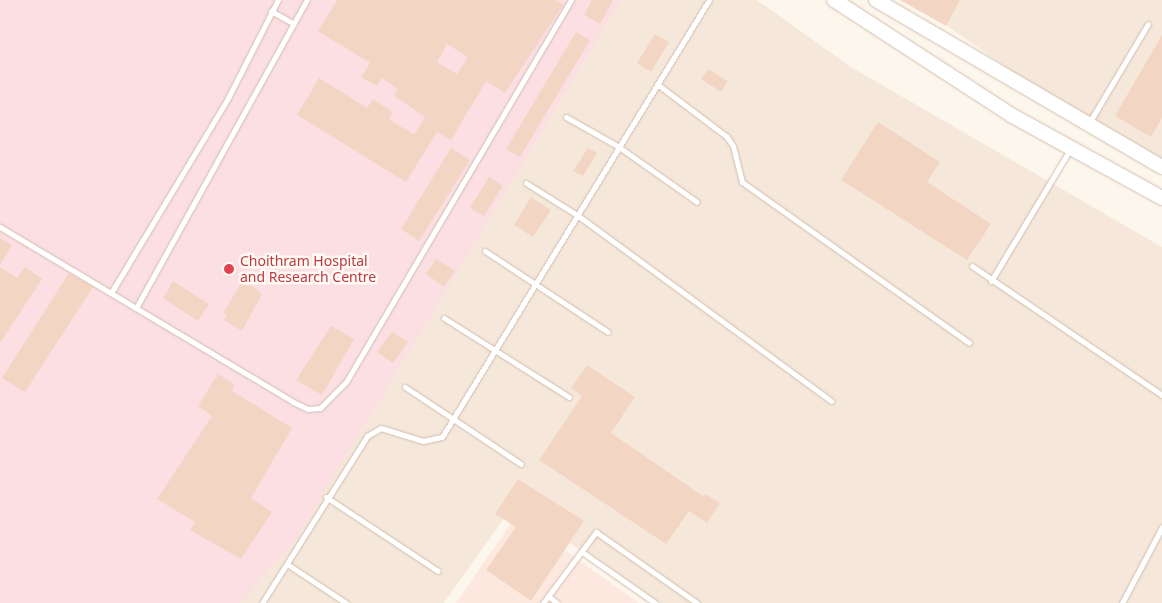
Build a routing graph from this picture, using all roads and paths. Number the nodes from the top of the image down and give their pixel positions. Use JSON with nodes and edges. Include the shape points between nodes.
{"nodes":[{"id":1,"x":278,"y":0,"type":"edge"},
{"id":2,"x":307,"y":0,"type":"edge"},
{"id":3,"x":571,"y":0,"type":"edge"},
{"id":4,"x":709,"y":0,"type":"edge"},
{"id":5,"x":834,"y":0,"type":"edge"},
{"id":6,"x":876,"y":0,"type":"edge"},
{"id":7,"x":272,"y":11,"type":"junction"},
{"id":8,"x":293,"y":23,"type":"junction"},
{"id":9,"x":1148,"y":24,"type":"dead end"},
{"id":10,"x":657,"y":84,"type":"junction"},
{"id":11,"x":566,"y":117,"type":"dead end"},
{"id":12,"x":1087,"y":126,"type":"junction"},
{"id":13,"x":619,"y":147,"type":"junction"},
{"id":14,"x":1071,"y":148,"type":"junction"},
{"id":15,"x":1162,"y":167,"type":"edge"},
{"id":16,"x":526,"y":183,"type":"dead end"},
{"id":17,"x":1162,"y":198,"type":"edge"},
{"id":18,"x":697,"y":202,"type":"dead end"},
{"id":19,"x":576,"y":215,"type":"junction"},
{"id":20,"x":0,"y":227,"type":"edge"},
{"id":21,"x":485,"y":251,"type":"dead end"},
{"id":22,"x":972,"y":266,"type":"dead end"},
{"id":23,"x":991,"y":281,"type":"junction"},
{"id":24,"x":535,"y":284,"type":"junction"},
{"id":25,"x":111,"y":293,"type":"junction"},
{"id":26,"x":136,"y":308,"type":"junction"},
{"id":27,"x":444,"y":318,"type":"dead end"},
{"id":28,"x":608,"y":332,"type":"dead end"},
{"id":29,"x":969,"y":343,"type":"dead end"},
{"id":30,"x":495,"y":351,"type":"junction"},
{"id":31,"x":405,"y":387,"type":"dead end"},
{"id":32,"x":1162,"y":395,"type":"edge"},
{"id":33,"x":569,"y":397,"type":"dead end"},
{"id":34,"x":831,"y":401,"type":"dead end"},
{"id":35,"x":455,"y":420,"type":"junction"},
{"id":36,"x":521,"y":464,"type":"dead end"},
{"id":37,"x":326,"y":497,"type":"junction"},
{"id":38,"x":1162,"y":527,"type":"edge"},
{"id":39,"x":582,"y":552,"type":"junction"},
{"id":40,"x":287,"y":564,"type":"junction"},
{"id":41,"x":438,"y":571,"type":"dead end"},
{"id":42,"x":548,"y":596,"type":"junction"},
{"id":43,"x":262,"y":603,"type":"edge"},
{"id":44,"x":346,"y":603,"type":"edge"},
{"id":45,"x":543,"y":603,"type":"edge"},
{"id":46,"x":557,"y":603,"type":"edge"},
{"id":47,"x":655,"y":603,"type":"edge"},
{"id":48,"x":697,"y":603,"type":"edge"},
{"id":49,"x":1122,"y":603,"type":"edge"}],
"edges":[{"from":1,"to":7,"type":"lane"},
{"from":2,"to":8,"type":"lane"},
{"from":3,"to":26,"type":"lane","via":[[346,382],[320,408],[308,409],[293,402]]},
{"from":4,"to":10,"type":"lane"},
{"from":5,"to":14,"type":"main road","via":[[1011,116]]},
{"from":6,"to":12,"type":"main road"},
{"from":7,"to":8,"type":"lane"},
{"from":7,"to":25,"type":"lane","via":[[228,98]]},
{"from":8,"to":26,"type":"lane"},
{"from":9,"to":12,"type":"lane"},
{"from":10,"to":13,"type":"lane"},
{"from":10,"to":29,"type":"lane","via":[[727,137],[733,146],[742,182]]},
{"from":11,"to":13,"type":"lane"},
{"from":12,"to":15,"type":"main road"},
{"from":13,"to":18,"type":"lane"},
{"from":13,"to":19,"type":"lane"},
{"from":14,"to":17,"type":"main road"},
{"from":14,"to":23,"type":"lane"},
{"from":16,"to":19,"type":"lane"},
{"from":19,"to":24,"type":"lane"},
{"from":19,"to":34,"type":"lane"},
{"from":20,"to":25,"type":"lane"},
{"from":21,"to":24,"type":"lane"},
{"from":22,"to":23,"type":"lane"},
{"from":23,"to":32,"type":"lane"},
{"from":24,"to":28,"type":"lane"},
{"from":24,"to":30,"type":"lane"},
{"from":25,"to":26,"type":"lane"},
{"from":27,"to":30,"type":"lane"},
{"from":30,"to":33,"type":"lane"},
{"from":30,"to":35,"type":"lane"},
{"from":31,"to":35,"type":"lane"},
{"from":35,"to":36,"type":"lane"},
{"from":35,"to":37,"type":"lane","via":[[442,437],[432,442],[381,428],[374,430]]},
{"from":37,"to":40,"type":"lane"},
{"from":37,"to":41,"type":"lane"},
{"from":38,"to":49,"type":"lane"},
{"from":39,"to":42,"type":"lane"},
{"from":39,"to":47,"type":"lane"},
{"from":39,"to":48,"type":"lane","via":[[596,532]]},
{"from":40,"to":43,"type":"lane"},
{"from":40,"to":44,"type":"lane"},
{"from":42,"to":45,"type":"lane"},
{"from":42,"to":46,"type":"lane"}]}
